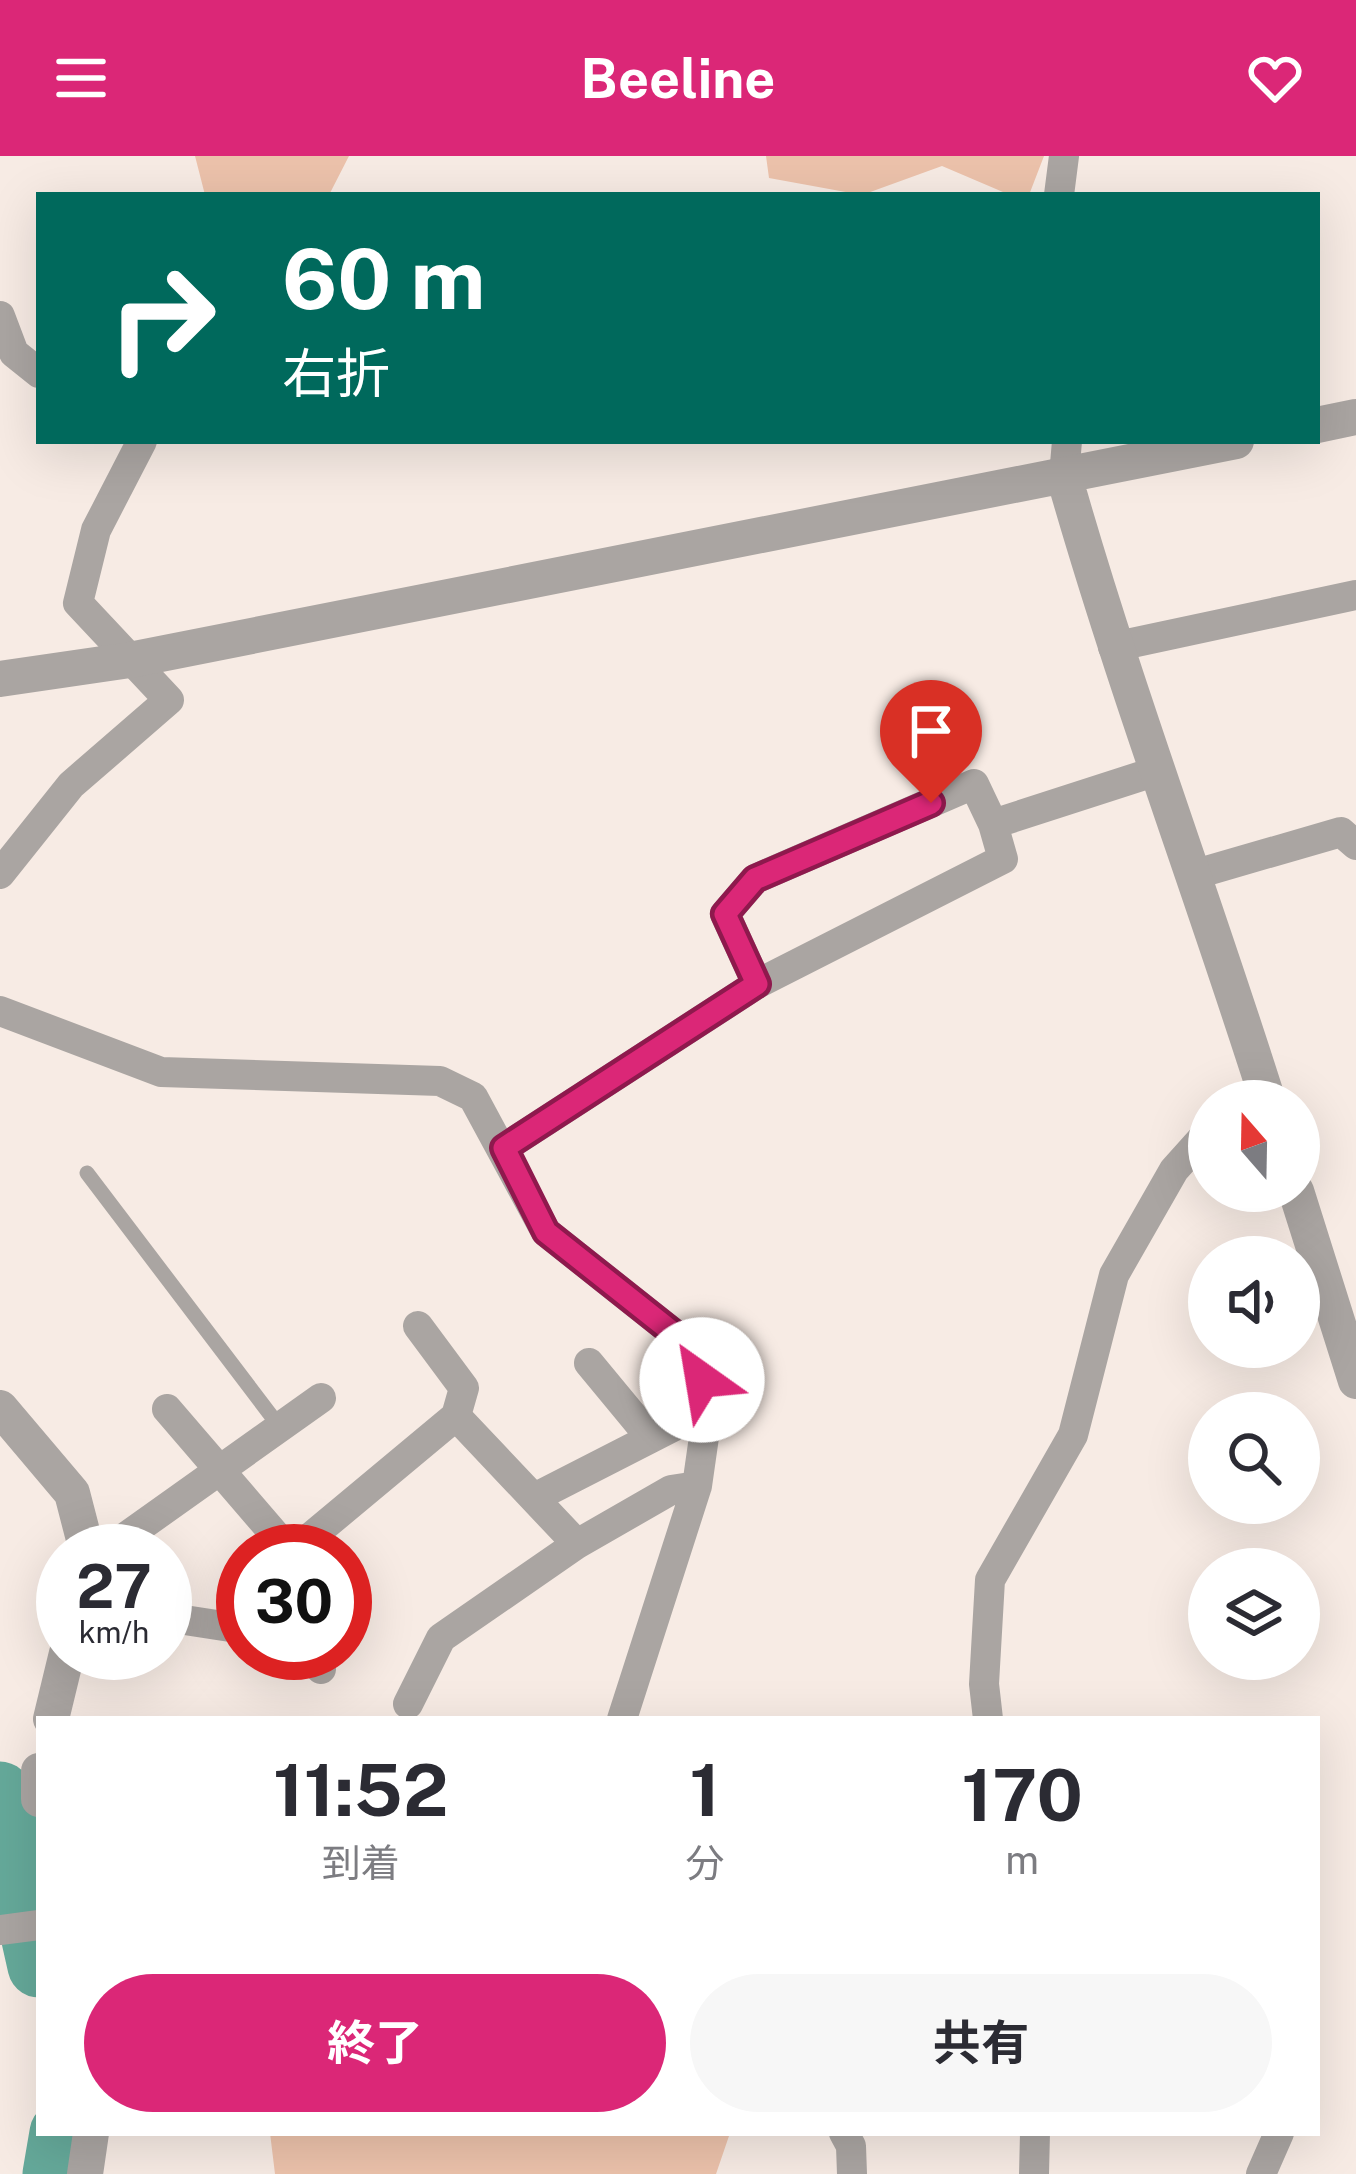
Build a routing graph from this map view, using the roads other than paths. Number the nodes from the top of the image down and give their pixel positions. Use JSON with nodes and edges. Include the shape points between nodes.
{"nodes":[{"id":1,"x":1064,"y":156,"type":"edge"},
{"id":2,"x":1059,"y":192,"type":"edge"},
{"id":3,"x":0,"y":316,"type":"edge"},
{"id":4,"x":36,"y":371,"type":"edge"},
{"id":5,"x":1356,"y":417,"type":"edge"},
{"id":6,"x":1320,"y":423,"type":"edge"},
{"id":7,"x":132,"y":444,"type":"edge"},
{"id":8,"x":1208,"y":444,"type":"edge"},
{"id":9,"x":1066,"y":459,"type":"edge"},
{"id":10,"x":1356,"y":595,"type":"edge"},
{"id":11,"x":1113,"y":647,"type":"junction"},
{"id":12,"x":130,"y":660,"type":"junction"},
{"id":13,"x":0,"y":680,"type":"edge"},
{"id":14,"x":1157,"y":771,"type":"junction"},
{"id":15,"x":993,"y":824,"type":"junction"},
{"id":16,"x":1356,"y":845,"type":"edge"},
{"id":17,"x":0,"y":874,"type":"edge"},
{"id":18,"x":1196,"y":874,"type":"junction"},
{"id":19,"x":757,"y":984,"type":"junction"},
{"id":20,"x":0,"y":1010,"type":"edge"},
{"id":21,"x":1258,"y":1080,"type":"edge"},
{"id":22,"x":504,"y":1148,"type":"junction"},
{"id":23,"x":1188,"y":1154,"type":"edge"},
{"id":24,"x":87,"y":1173,"type":"dead end"},
{"id":25,"x":1303,"y":1212,"type":"edge"},
{"id":26,"x":418,"y":1326,"type":"dead end"},
{"id":27,"x":589,"y":1363,"type":"dead end"},
{"id":28,"x":1356,"y":1381,"type":"edge"},
{"id":29,"x":321,"y":1398,"type":"dead end"},
{"id":30,"x":0,"y":1408,"type":"edge"},
{"id":31,"x":167,"y":1409,"type":"dead end"},
{"id":32,"x":707,"y":1409,"type":"junction"},
{"id":33,"x":456,"y":1416,"type":"junction"},
{"id":34,"x":279,"y":1426,"type":"junction"},
{"id":35,"x":651,"y":1438,"type":"junction"},
{"id":36,"x":215,"y":1469,"type":"junction"},
{"id":37,"x":697,"y":1486,"type":"junction"},
{"id":38,"x":534,"y":1498,"type":"junction"},
{"id":39,"x":80,"y":1524,"type":"edge"},
{"id":40,"x":142,"y":1524,"type":"edge"},
{"id":41,"x":267,"y":1524,"type":"edge"},
{"id":42,"x":325,"y":1524,"type":"edge"},
{"id":43,"x":577,"y":1544,"type":"junction"},
{"id":44,"x":60,"y":1680,"type":"edge"},
{"id":45,"x":408,"y":1704,"type":"dead end"},
{"id":46,"x":52,"y":1716,"type":"edge"},
{"id":47,"x":623,"y":1716,"type":"edge"},
{"id":48,"x":988,"y":1716,"type":"edge"},
{"id":49,"x":36,"y":1924,"type":"edge"},
{"id":50,"x":0,"y":1930,"type":"edge"},
{"id":51,"x":91,"y":2136,"type":"edge"},
{"id":52,"x":846,"y":2136,"type":"edge"},
{"id":53,"x":1035,"y":2136,"type":"edge"},
{"id":54,"x":1278,"y":2136,"type":"edge"},
{"id":55,"x":85,"y":2174,"type":"edge"},
{"id":56,"x":852,"y":2174,"type":"edge"},
{"id":57,"x":1034,"y":2174,"type":"edge"},
{"id":58,"x":1261,"y":2174,"type":"edge"}],
"edges":[{"from":1,"to":2,"type":"street"},
{"from":3,"to":4,"type":"street","via":[[14,353]]},
{"from":5,"to":6,"type":"street"},
{"from":7,"to":12,"type":"street","via":[[96,530],[78,603]]},
{"from":8,"to":9,"type":"street"},
{"from":9,"to":11,"type":"street"},
{"from":9,"to":12,"type":"street"},
{"from":10,"to":11,"type":"street"},
{"from":11,"to":14,"type":"street"},
{"from":12,"to":13,"type":"street"},
{"from":12,"to":17,"type":"street","via":[[169,700],[71,785]]},
{"from":14,"to":15,"type":"street"},
{"from":14,"to":18,"type":"street"},
{"from":15,"to":19,"type":"street","via":[[1003,859]]},
{"from":15,"to":19,"type":"street","via":[[974,784],[755,879],[725,914]]},
{"from":16,"to":18,"type":"street","via":[[1340,832]]},
{"from":18,"to":21,"type":"street"},
{"from":19,"to":22,"type":"street"},
{"from":20,"to":22,"type":"street","via":[[161,1072],[440,1081],[473,1097]]},
{"from":22,"to":32,"type":"street","via":[[546,1232],[696,1351]]},
{"from":23,"to":48,"type":"street","via":[[1114,1275],[1073,1435],[990,1580]]},
{"from":24,"to":34,"type":"lane"},
{"from":25,"to":28,"type":"street"},
{"from":26,"to":33,"type":"street","via":[[464,1388]]},
{"from":27,"to":35,"type":"street"},
{"from":29,"to":34,"type":"street"},
{"from":30,"to":39,"type":"street","via":[[72,1493]]},
{"from":31,"to":36,"type":"street"},
{"from":32,"to":35,"type":"street"},
{"from":32,"to":37,"type":"street"},
{"from":33,"to":38,"type":"street"},
{"from":33,"to":42,"type":"street"},
{"from":34,"to":36,"type":"street"},
{"from":35,"to":38,"type":"street"},
{"from":36,"to":40,"type":"street"},
{"from":36,"to":41,"type":"street"},
{"from":37,"to":43,"type":"street","via":[[671,1490]]},
{"from":37,"to":47,"type":"street"},
{"from":38,"to":43,"type":"street"},
{"from":43,"to":45,"type":"street","via":[[441,1638]]},
{"from":44,"to":46,"type":"street"},
{"from":49,"to":50,"type":"street"},
{"from":51,"to":55,"type":"street"},
{"from":52,"to":56,"type":"street"},
{"from":53,"to":57,"type":"street"},
{"from":54,"to":58,"type":"street"}]}
